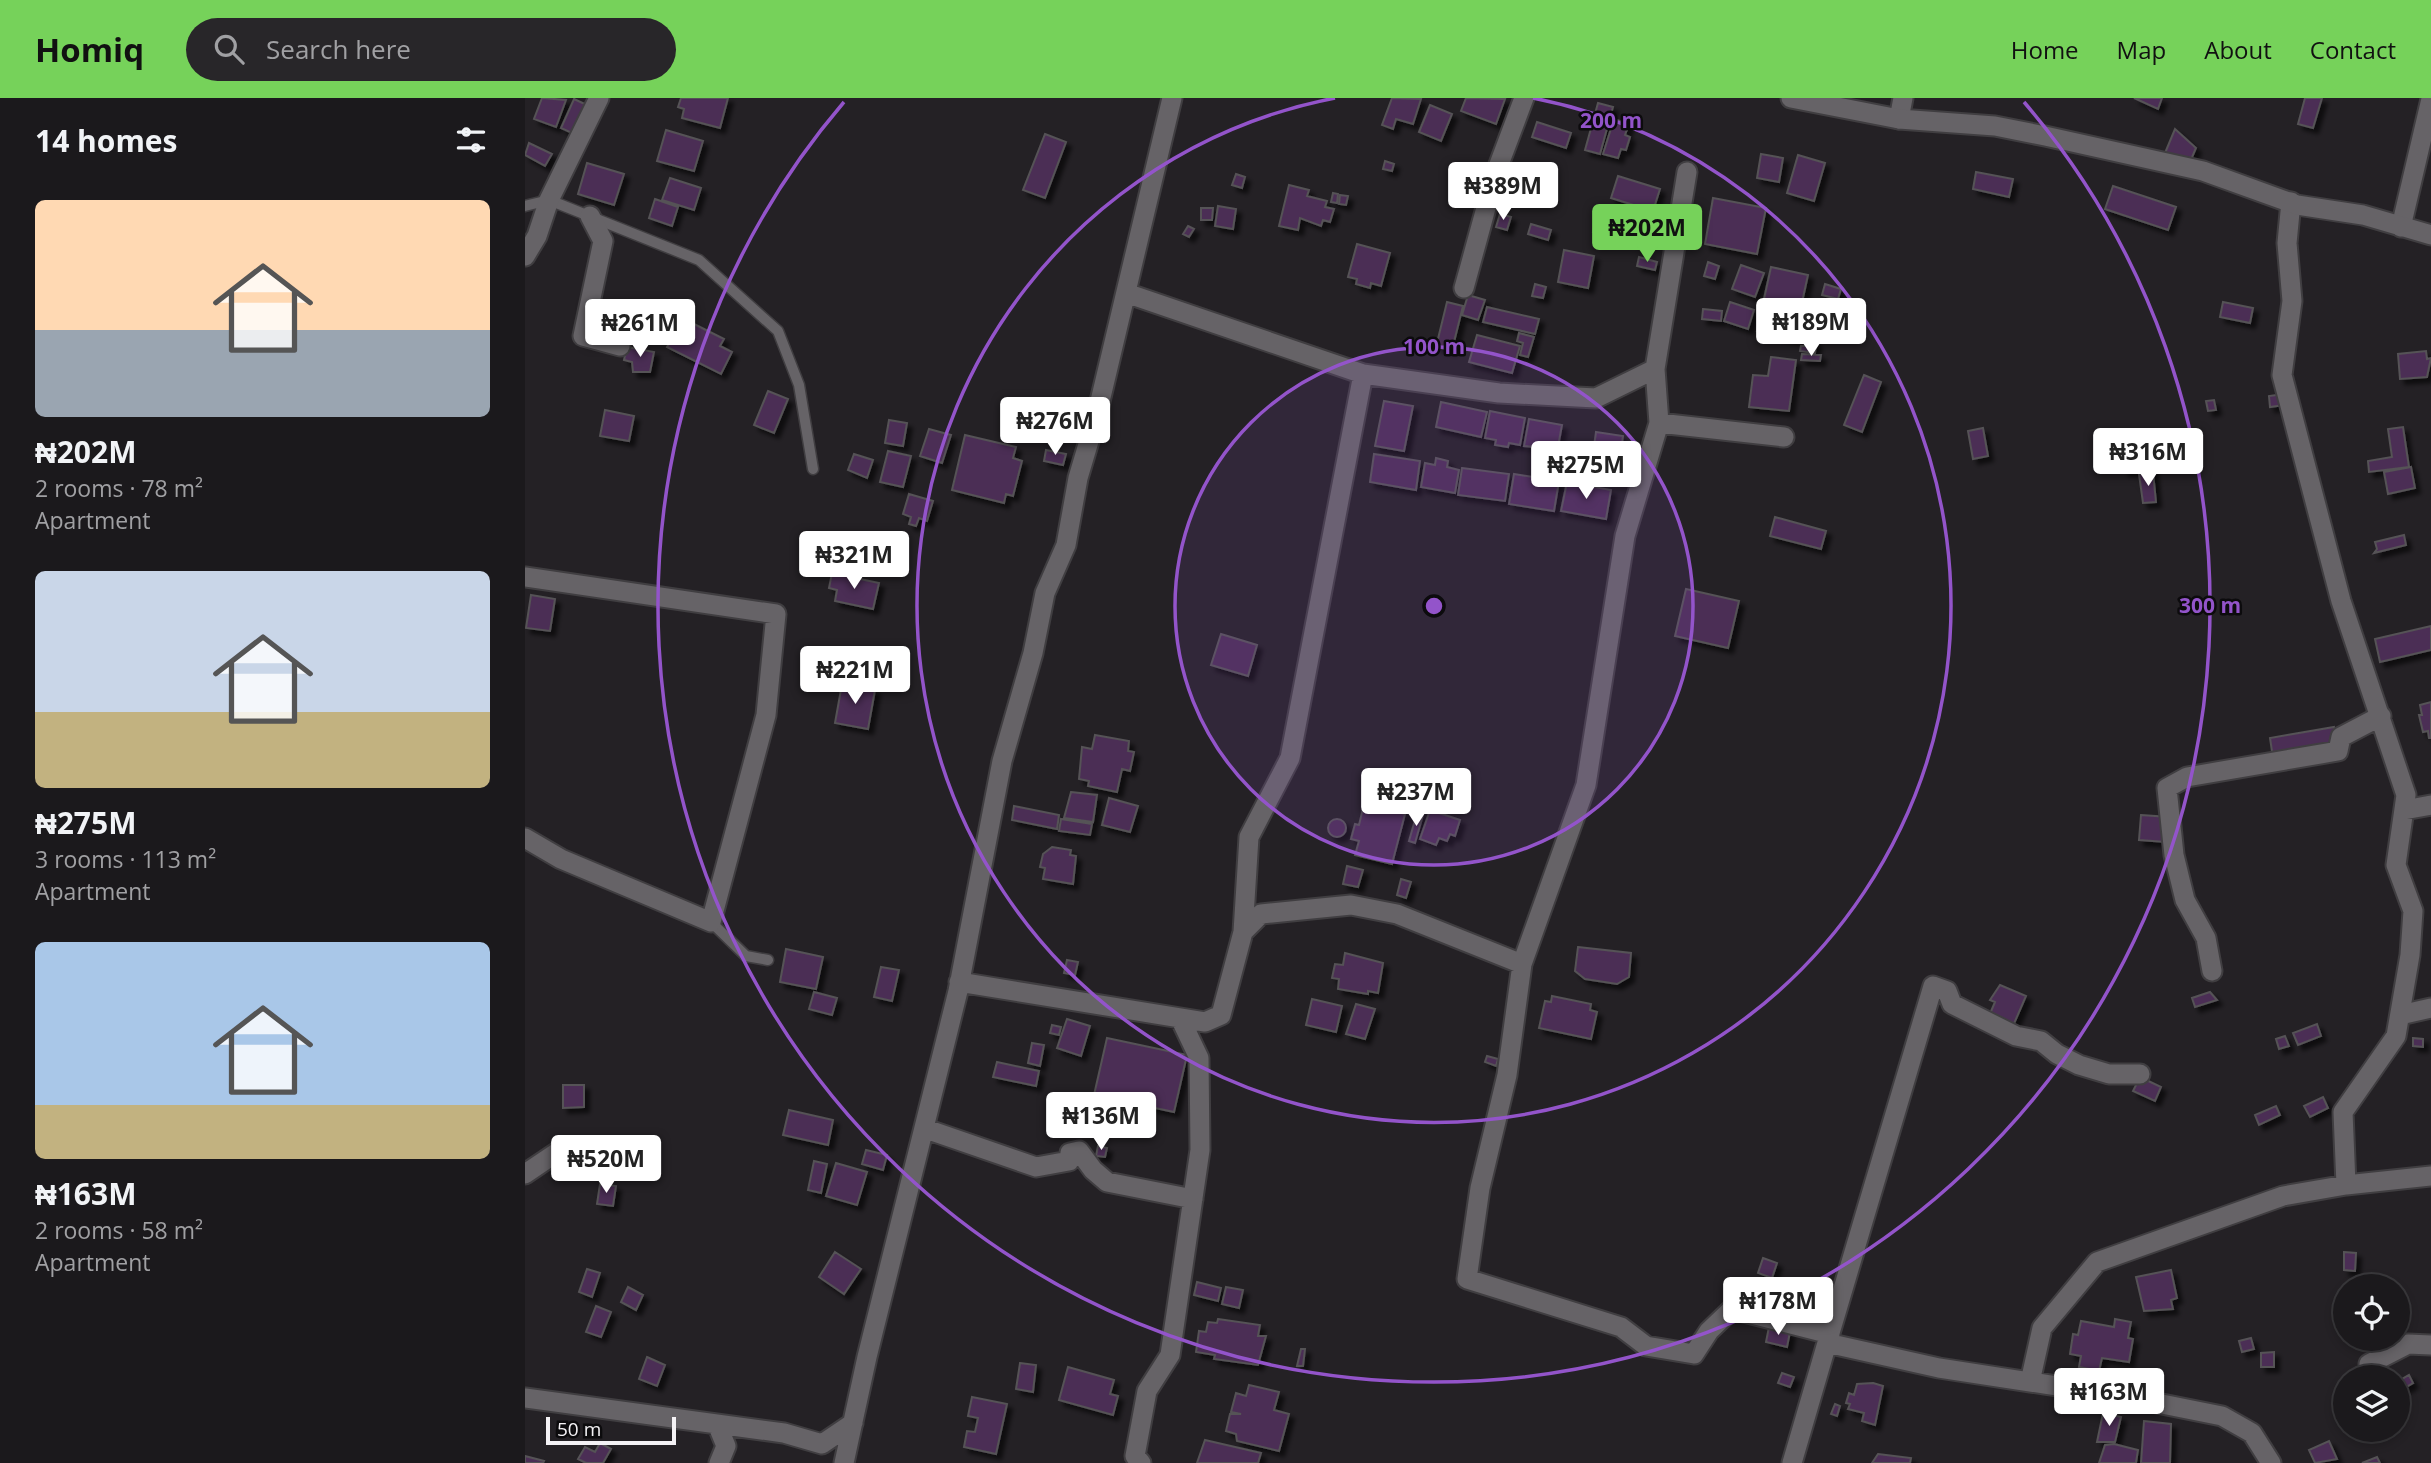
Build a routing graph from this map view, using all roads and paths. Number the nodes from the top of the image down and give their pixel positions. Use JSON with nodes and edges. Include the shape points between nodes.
{"nodes":[{"id":1,"x":599,"y":98,"type":"edge"},
{"id":2,"x":1172,"y":98,"type":"edge"},
{"id":3,"x":1524,"y":98,"type":"edge"},
{"id":4,"x":1791,"y":98,"type":"edge"},
{"id":5,"x":1903,"y":98,"type":"edge"},
{"id":6,"x":2431,"y":99,"type":"edge"},
{"id":7,"x":1899,"y":119,"type":"junction"},
{"id":8,"x":1687,"y":172,"type":"dead end"},
{"id":9,"x":549,"y":200,"type":"junction"},
{"id":10,"x":2291,"y":202,"type":"junction"},
{"id":11,"x":525,"y":206,"type":"edge"},
{"id":12,"x":590,"y":216,"type":"junction"},
{"id":13,"x":2401,"y":227,"type":"junction"},
{"id":14,"x":2431,"y":235,"type":"edge"},
{"id":15,"x":525,"y":256,"type":"edge"},
{"id":16,"x":1464,"y":288,"type":"dead end"},
{"id":17,"x":1126,"y":293,"type":"junction"},
{"id":18,"x":620,"y":346,"type":"dead end"},
{"id":19,"x":1655,"y":369,"type":"junction"},
{"id":20,"x":1363,"y":374,"type":"junction"},
{"id":21,"x":1659,"y":423,"type":"junction"},
{"id":22,"x":1784,"y":437,"type":"dead end"},
{"id":23,"x":813,"y":469,"type":"dead end"},
{"id":24,"x":525,"y":577,"type":"edge"},
{"id":25,"x":2381,"y":716,"type":"junction"},
{"id":26,"x":2431,"y":805,"type":"edge"},
{"id":27,"x":2404,"y":810,"type":"junction"},
{"id":28,"x":525,"y":838,"type":"edge"},
{"id":29,"x":711,"y":922,"type":"junction"},
{"id":30,"x":1243,"y":932,"type":"junction"},
{"id":31,"x":768,"y":960,"type":"dead end"},
{"id":32,"x":1522,"y":964,"type":"junction"},
{"id":33,"x":2212,"y":971,"type":"dead end"},
{"id":34,"x":959,"y":982,"type":"junction"},
{"id":35,"x":2431,"y":1008,"type":"edge"},
{"id":36,"x":2400,"y":1015,"type":"junction"},
{"id":37,"x":1180,"y":1018,"type":"junction"},
{"id":38,"x":2140,"y":1074,"type":"dead end"},
{"id":39,"x":926,"y":1129,"type":"junction"},
{"id":40,"x":556,"y":1153,"type":"dead end"},
{"id":41,"x":525,"y":1174,"type":"edge"},
{"id":42,"x":2431,"y":1176,"type":"edge"},
{"id":43,"x":2346,"y":1185,"type":"junction"},
{"id":44,"x":1193,"y":1199,"type":"junction"},
{"id":45,"x":1829,"y":1338,"type":"junction"},
{"id":46,"x":2431,"y":1345,"type":"edge"},
{"id":47,"x":2369,"y":1364,"type":"dead end"},
{"id":48,"x":2030,"y":1382,"type":"junction"},
{"id":49,"x":525,"y":1398,"type":"edge"},
{"id":50,"x":717,"y":1423,"type":"junction"},
{"id":51,"x":853,"y":1423,"type":"junction"},
{"id":52,"x":1136,"y":1461,"type":"edge"},
{"id":53,"x":719,"y":1463,"type":"edge"},
{"id":54,"x":844,"y":1463,"type":"edge"},
{"id":55,"x":1792,"y":1463,"type":"edge"},
{"id":56,"x":2271,"y":1463,"type":"edge"}],
"edges":[{"from":1,"to":9,"type":"street"},
{"from":2,"to":17,"type":"street"},
{"from":3,"to":16,"type":"street","via":[[1495,175]]},
{"from":4,"to":7,"type":"street"},
{"from":5,"to":7,"type":"street"},
{"from":6,"to":13,"type":"street"},
{"from":7,"to":10,"type":"street","via":[[1995,126],[2045,136],[2203,171]]},
{"from":8,"to":19,"type":"street"},
{"from":9,"to":11,"type":"lane"},
{"from":9,"to":12,"type":"lane"},
{"from":9,"to":15,"type":"street"},
{"from":10,"to":13,"type":"street"},
{"from":10,"to":25,"type":"street","via":[[2287,243],[2291,300],[2282,376],[2341,601]]},
{"from":12,"to":18,"type":"street","via":[[603,240],[583,336]]},
{"from":12,"to":23,"type":"lane","via":[[699,260],[778,331],[799,386]]},
{"from":13,"to":14,"type":"street"},
{"from":17,"to":20,"type":"street"},
{"from":17,"to":34,"type":"street","via":[[1078,478],[1066,545],[1045,593],[1002,761]]},
{"from":19,"to":20,"type":"street","via":[[1596,398],[1499,393]]},
{"from":19,"to":21,"type":"street"},
{"from":20,"to":30,"type":"street","via":[[1290,758],[1249,837]]},
{"from":21,"to":22,"type":"street"},
{"from":21,"to":32,"type":"street","via":[[1625,536],[1586,785]]},
{"from":24,"to":29,"type":"street","via":[[776,614],[766,715]]},
{"from":25,"to":27,"type":"street","via":[[2406,796]]},
{"from":25,"to":33,"type":"street","via":[[2341,737],[2337,751],[2187,777],[2167,788],[2185,900],[2206,938]]},
{"from":26,"to":27,"type":"street"},
{"from":27,"to":36,"type":"street","via":[[2396,865],[2413,911]]},
{"from":28,"to":29,"type":"street","via":[[561,859]]},
{"from":29,"to":31,"type":"lane","via":[[746,956]]},
{"from":30,"to":32,"type":"street","via":[[1261,915],[1351,905],[1397,914]]},
{"from":30,"to":37,"type":"street","via":[[1221,1016],[1205,1022]]},
{"from":32,"to":45,"type":"street","via":[[1507,1075],[1480,1188],[1467,1279],[1621,1326],[1646,1346],[1694,1354],[1732,1309]]},
{"from":34,"to":37,"type":"street"},
{"from":34,"to":39,"type":"street"},
{"from":35,"to":36,"type":"street"},
{"from":36,"to":43,"type":"street","via":[[2396,1036],[2343,1112]]},
{"from":37,"to":44,"type":"street","via":[[1199,1058],[1200,1150]]},
{"from":38,"to":45,"type":"street","via":[[2109,1074],[2079,1065],[2041,1041],[2016,1036],[1952,1004],[1947,991],[1933,986]]},
{"from":39,"to":44,"type":"street","via":[[1036,1167],[1069,1161],[1070,1153],[1079,1151],[1107,1182]]},
{"from":39,"to":51,"type":"street"},
{"from":40,"to":41,"type":"street"},
{"from":42,"to":43,"type":"street"},
{"from":43,"to":48,"type":"street","via":[[2283,1196],[2098,1262],[2042,1328]]},
{"from":44,"to":52,"type":"street","via":[[1170,1355],[1147,1391]]},
{"from":45,"to":48,"type":"street","via":[[1939,1368]]},
{"from":45,"to":55,"type":"street"},
{"from":46,"to":47,"type":"street","via":[[2408,1345]]},
{"from":48,"to":56,"type":"street","via":[[2222,1416],[2252,1433]]},
{"from":49,"to":50,"type":"street"},
{"from":50,"to":51,"type":"street","via":[[822,1444]]},
{"from":50,"to":53,"type":"street","via":[[726,1446]]},
{"from":51,"to":54,"type":"street"}]}
